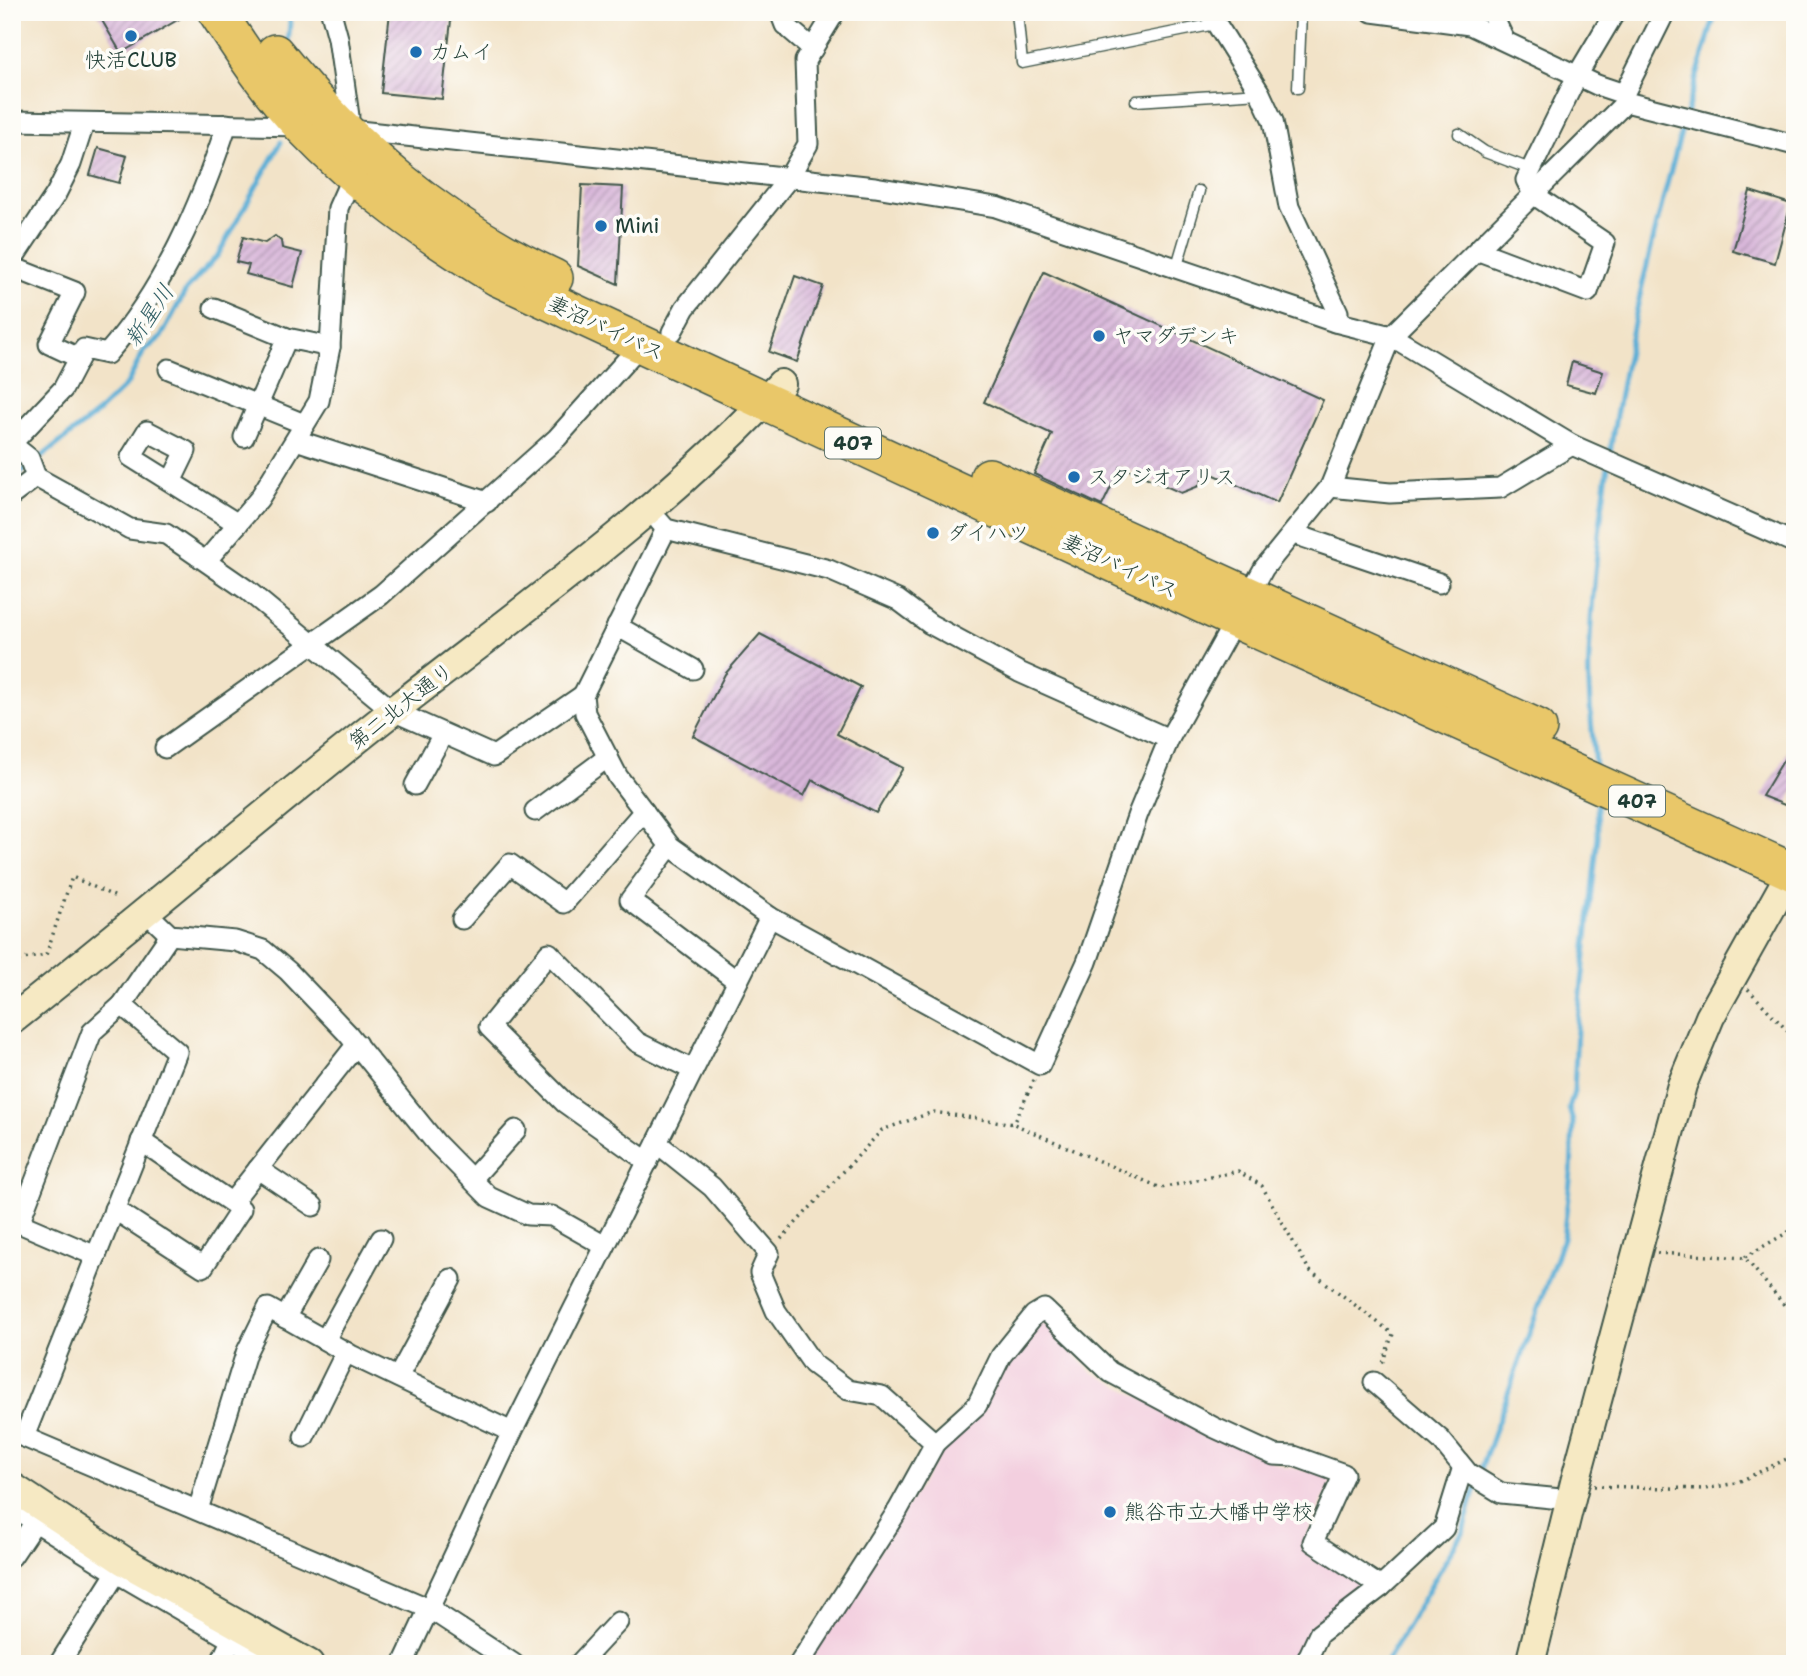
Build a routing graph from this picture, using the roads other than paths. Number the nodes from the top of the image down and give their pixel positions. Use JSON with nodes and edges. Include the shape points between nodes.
{"nodes":[{"id":1,"x":217,"y":12,"type":"edge"},
{"id":2,"x":246,"y":12,"type":"edge"},
{"id":3,"x":331,"y":12,"type":"edge"},
{"id":4,"x":780,"y":12,"type":"edge"},
{"id":5,"x":835,"y":12,"type":"edge"},
{"id":6,"x":1017,"y":12,"type":"edge"},
{"id":7,"x":1301,"y":12,"type":"edge"},
{"id":8,"x":1372,"y":12,"type":"edge"},
{"id":9,"x":1491,"y":12,"type":"edge"},
{"id":10,"x":1615,"y":12,"type":"edge"},
{"id":11,"x":1665,"y":12,"type":"edge"},
{"id":12,"x":1378,"y":13,"type":"edge"},
{"id":13,"x":1212,"y":18,"type":"edge"},
{"id":14,"x":1504,"y":39,"type":"junction"},
{"id":15,"x":813,"y":48,"type":"junction"},
{"id":16,"x":1578,"y":74,"type":"junction"},
{"id":17,"x":1298,"y":88,"type":"dead end"},
{"id":18,"x":1260,"y":93,"type":"junction"},
{"id":19,"x":1625,"y":98,"type":"junction"},
{"id":20,"x":1136,"y":101,"type":"dead end"},
{"id":21,"x":12,"y":121,"type":"edge"},
{"id":22,"x":84,"y":124,"type":"junction"},
{"id":23,"x":227,"y":124,"type":"junction"},
{"id":24,"x":301,"y":125,"type":"junction"},
{"id":25,"x":341,"y":129,"type":"junction"},
{"id":26,"x":1459,"y":134,"type":"dead end"},
{"id":27,"x":1795,"y":145,"type":"edge"},
{"id":28,"x":1530,"y":170,"type":"junction"},
{"id":29,"x":356,"y":178,"type":"junction"},
{"id":30,"x":788,"y":179,"type":"junction"},
{"id":31,"x":1199,"y":191,"type":"dead end"},
{"id":32,"x":1533,"y":194,"type":"junction"},
{"id":33,"x":1479,"y":250,"type":"junction"},
{"id":34,"x":12,"y":260,"type":"edge"},
{"id":35,"x":12,"y":267,"type":"edge"},
{"id":36,"x":1176,"y":269,"type":"junction"},
{"id":37,"x":214,"y":308,"type":"dead end"},
{"id":38,"x":1335,"y":322,"type":"junction"},
{"id":39,"x":1391,"y":336,"type":"junction"},
{"id":40,"x":287,"y":338,"type":"junction"},
{"id":41,"x":656,"y":338,"type":"junction"},
{"id":42,"x":330,"y":347,"type":"junction"},
{"id":43,"x":79,"y":358,"type":"junction"},
{"id":44,"x":169,"y":369,"type":"dead end"},
{"id":45,"x":773,"y":393,"type":"junction"},
{"id":46,"x":258,"y":405,"type":"junction"},
{"id":47,"x":300,"y":432,"type":"junction"},
{"id":48,"x":244,"y":437,"type":"dead end"},
{"id":49,"x":1572,"y":445,"type":"junction"},
{"id":50,"x":34,"y":470,"type":"junction"},
{"id":51,"x":172,"y":482,"type":"dead end"},
{"id":52,"x":1330,"y":487,"type":"junction"},
{"id":53,"x":12,"y":495,"type":"edge"},
{"id":54,"x":487,"y":502,"type":"junction"},
{"id":55,"x":648,"y":508,"type":"junction"},
{"id":56,"x":238,"y":524,"type":"junction"},
{"id":57,"x":666,"y":529,"type":"junction"},
{"id":58,"x":1294,"y":534,"type":"junction"},
{"id":59,"x":1795,"y":543,"type":"edge"},
{"id":60,"x":206,"y":561,"type":"junction"},
{"id":61,"x":1439,"y":583,"type":"dead end"},
{"id":62,"x":1243,"y":607,"type":"junction"},
{"id":63,"x":617,"y":626,"type":"junction"},
{"id":64,"x":311,"y":644,"type":"junction"},
{"id":65,"x":694,"y":669,"type":"dead end"},
{"id":66,"x":583,"y":695,"type":"junction"},
{"id":67,"x":393,"y":711,"type":"junction"},
{"id":68,"x":443,"y":734,"type":"junction"},
{"id":69,"x":1169,"y":738,"type":"junction"},
{"id":70,"x":165,"y":748,"type":"dead end"},
{"id":71,"x":608,"y":757,"type":"junction"},
{"id":72,"x":415,"y":785,"type":"dead end"},
{"id":73,"x":535,"y":811,"type":"dead end"},
{"id":74,"x":644,"y":811,"type":"junction"},
{"id":75,"x":670,"y":846,"type":"junction"},
{"id":76,"x":1794,"y":864,"type":"edge"},
{"id":77,"x":147,"y":913,"type":"junction"},
{"id":78,"x":770,"y":917,"type":"junction"},
{"id":79,"x":463,"y":919,"type":"dead end"},
{"id":80,"x":170,"y":935,"type":"junction"},
{"id":81,"x":737,"y":981,"type":"junction"},
{"id":82,"x":122,"y":1005,"type":"junction"},
{"id":83,"x":12,"y":1020,"type":"edge"},
{"id":84,"x":357,"y":1044,"type":"junction"},
{"id":85,"x":692,"y":1070,"type":"junction"},
{"id":86,"x":516,"y":1130,"type":"dead end"},
{"id":87,"x":141,"y":1141,"type":"junction"},
{"id":88,"x":657,"y":1143,"type":"junction"},
{"id":89,"x":648,"y":1161,"type":"junction"},
{"id":90,"x":258,"y":1169,"type":"junction"},
{"id":91,"x":471,"y":1179,"type":"junction"},
{"id":92,"x":232,"y":1202,"type":"junction"},
{"id":93,"x":313,"y":1206,"type":"dead end"},
{"id":94,"x":114,"y":1209,"type":"junction"},
{"id":95,"x":381,"y":1239,"type":"dead end"},
{"id":96,"x":605,"y":1246,"type":"junction"},
{"id":97,"x":96,"y":1256,"type":"junction"},
{"id":98,"x":318,"y":1261,"type":"dead end"},
{"id":99,"x":451,"y":1279,"type":"dead end"},
{"id":100,"x":285,"y":1318,"type":"junction"},
{"id":101,"x":325,"y":1340,"type":"junction"},
{"id":102,"x":346,"y":1352,"type":"junction"},
{"id":103,"x":398,"y":1377,"type":"junction"},
{"id":104,"x":1374,"y":1382,"type":"road end"},
{"id":105,"x":512,"y":1432,"type":"junction"},
{"id":106,"x":18,"y":1434,"type":"edge"},
{"id":107,"x":304,"y":1437,"type":"dead end"},
{"id":108,"x":935,"y":1443,"type":"junction"},
{"id":109,"x":1465,"y":1472,"type":"junction"},
{"id":110,"x":12,"y":1487,"type":"edge"},
{"id":111,"x":1573,"y":1491,"type":"junction"},
{"id":112,"x":12,"y":1507,"type":"edge"},
{"id":113,"x":198,"y":1510,"type":"junction"},
{"id":114,"x":39,"y":1516,"type":"junction"},
{"id":115,"x":12,"y":1556,"type":"edge"},
{"id":116,"x":121,"y":1567,"type":"junction"},
{"id":117,"x":1381,"y":1587,"type":"junction"},
{"id":118,"x":430,"y":1609,"type":"junction"},
{"id":119,"x":618,"y":1622,"type":"dead end"},
{"id":120,"x":235,"y":1633,"type":"junction"},
{"id":121,"x":59,"y":1664,"type":"edge"},
{"id":122,"x":220,"y":1664,"type":"edge"},
{"id":123,"x":273,"y":1664,"type":"edge"},
{"id":124,"x":309,"y":1664,"type":"edge"},
{"id":125,"x":403,"y":1664,"type":"edge"},
{"id":126,"x":514,"y":1664,"type":"edge"},
{"id":127,"x":579,"y":1664,"type":"edge"},
{"id":128,"x":799,"y":1664,"type":"edge"},
{"id":129,"x":1305,"y":1664,"type":"edge"},
{"id":130,"x":1530,"y":1664,"type":"edge"}],
"edges":[{"from":1,"to":24,"type":"highway","name":"妻沼バイパス","number":"407"},
{"from":2,"to":25,"type":"highway","name":"妻沼バイパス","number":"407","via":[[295,78]]},
{"from":3,"to":25,"type":"street","via":[[349,116]]},
{"from":4,"to":15,"type":"street","via":[[785,25]]},
{"from":5,"to":15,"type":"street"},
{"from":6,"to":13,"type":"lane","via":[[1022,63]]},
{"from":7,"to":17,"type":"lane"},
{"from":8,"to":12,"type":"street"},
{"from":9,"to":14,"type":"street"},
{"from":10,"to":16,"type":"street"},
{"from":11,"to":19,"type":"street"},
{"from":12,"to":14,"type":"street","via":[[1470,24]]},
{"from":13,"to":18,"type":"street"},
{"from":14,"to":16,"type":"street"},
{"from":15,"to":30,"type":"street","via":[[805,61],[808,144]]},
{"from":16,"to":19,"type":"street"},
{"from":16,"to":28,"type":"street"},
{"from":18,"to":20,"type":"lane"},
{"from":18,"to":38,"type":"street","via":[[1273,121],[1289,207],[1338,312]]},
{"from":19,"to":27,"type":"street"},
{"from":19,"to":32,"type":"street"},
{"from":21,"to":22,"type":"street"},
{"from":22,"to":23,"type":"street"},
{"from":22,"to":34,"type":"street","via":[[56,194]]},
{"from":23,"to":24,"type":"street"},
{"from":23,"to":43,"type":"street","via":[[205,190],[138,318],[107,354],[84,349]]},
{"from":24,"to":25,"type":"street"},
{"from":24,"to":29,"type":"highway","name":"妻沼バイパス","number":"407"},
{"from":25,"to":30,"type":"street"},
{"from":25,"to":41,"type":"highway","name":"妻沼バイパス","number":"407","via":[[387,170],[475,234]]},
{"from":26,"to":28,"type":"lane","via":[[1485,152]]},
{"from":28,"to":32,"type":"street","via":[[1526,180]]},
{"from":29,"to":41,"type":"highway","name":"妻沼バイパス","number":"407","via":[[439,242],[496,277]]},
{"from":29,"to":42,"type":"street","via":[[338,208]]},
{"from":30,"to":36,"type":"street","via":[[996,206]]},
{"from":30,"to":41,"type":"street"},
{"from":31,"to":36,"type":"lane"},
{"from":32,"to":33,"type":"street"},
{"from":32,"to":33,"type":"street","via":[[1605,243],[1588,292]]},
{"from":33,"to":39,"type":"street"},
{"from":35,"to":43,"type":"street","via":[[75,292],[49,344]]},
{"from":36,"to":38,"type":"street"},
{"from":37,"to":40,"type":"street"},
{"from":38,"to":39,"type":"street"},
{"from":39,"to":49,"type":"street"},
{"from":39,"to":52,"type":"street"},
{"from":40,"to":42,"type":"street"},
{"from":40,"to":46,"type":"street"},
{"from":41,"to":45,"type":"highway","name":"妻沼バイパス","number":"407"},
{"from":41,"to":54,"type":"street"},
{"from":42,"to":47,"type":"street","via":[[318,401]]},
{"from":43,"to":50,"type":"street","via":[[63,389],[14,440]]},
{"from":44,"to":46,"type":"street"},
{"from":45,"to":55,"type":"street","name":"第二北大通り"},
{"from":45,"to":62,"type":"highway","name":"妻沼バイパス","number":"407"},
{"from":46,"to":47,"type":"street"},
{"from":46,"to":48,"type":"street"},
{"from":47,"to":54,"type":"street"},
{"from":47,"to":56,"type":"street"},
{"from":49,"to":52,"type":"street","via":[[1500,488],[1390,494]]},
{"from":49,"to":59,"type":"street"},
{"from":50,"to":53,"type":"street"},
{"from":50,"to":60,"type":"street","via":[[130,529],[166,534]]},
{"from":51,"to":56,"type":"street"},
{"from":52,"to":58,"type":"street"},
{"from":54,"to":64,"type":"street","via":[[381,595]]},
{"from":55,"to":57,"type":"street"},
{"from":55,"to":67,"type":"street","name":"第二北大通り","via":[[598,553]]},
{"from":56,"to":60,"type":"street"},
{"from":57,"to":63,"type":"street"},
{"from":57,"to":69,"type":"street","via":[[829,570],[898,600],[930,624],[1019,672]]},
{"from":58,"to":61,"type":"street"},
{"from":58,"to":62,"type":"street","via":[[1264,568]]},
{"from":60,"to":64,"type":"street"},
{"from":62,"to":69,"type":"street"},
{"from":62,"to":76,"type":"highway","name":"妻沼バイパス","number":"407"},
{"from":63,"to":65,"type":"street"},
{"from":63,"to":66,"type":"street"},
{"from":64,"to":67,"type":"street"},
{"from":64,"to":70,"type":"street"},
{"from":66,"to":68,"type":"street","via":[[494,756]]},
{"from":66,"to":71,"type":"street","via":[[585,713]]},
{"from":67,"to":68,"type":"street"},
{"from":67,"to":77,"type":"street","name":"第二北大通り"},
{"from":68,"to":72,"type":"street"},
{"from":69,"to":78,"type":"street","via":[[1087,962],[1040,1065]]},
{"from":71,"to":73,"type":"street"},
{"from":71,"to":74,"type":"street"},
{"from":74,"to":75,"type":"street"},
{"from":74,"to":79,"type":"street","via":[[564,903],[510,864]]},
{"from":75,"to":78,"type":"street"},
{"from":75,"to":81,"type":"street","via":[[630,900]]},
{"from":76,"to":111,"type":"street","via":[[1704,1028],[1682,1085]]},
{"from":77,"to":80,"type":"street"},
{"from":77,"to":83,"type":"street","name":"第二北大通り"},
{"from":78,"to":81,"type":"street"},
{"from":80,"to":82,"type":"street"},
{"from":80,"to":84,"type":"street","via":[[235,941],[262,950]]},
{"from":81,"to":85,"type":"street"},
{"from":82,"to":87,"type":"street","via":[[177,1052]]},
{"from":82,"to":97,"type":"street","via":[[92,1032],[19,1223]]},
{"from":84,"to":90,"type":"street"},
{"from":84,"to":91,"type":"street","via":[[436,1143]]},
{"from":85,"to":88,"type":"street"},
{"from":85,"to":89,"type":"street","via":[[637,1042],[549,953],[489,1027],[565,1103]]},
{"from":86,"to":91,"type":"street"},
{"from":87,"to":92,"type":"street"},
{"from":87,"to":94,"type":"street"},
{"from":88,"to":89,"type":"street"},
{"from":88,"to":108,"type":"street","via":[[712,1187],[769,1253],[760,1273],[776,1311],[813,1364],[848,1390],[883,1396]]},
{"from":89,"to":96,"type":"street"},
{"from":90,"to":92,"type":"street"},
{"from":90,"to":93,"type":"street"},
{"from":91,"to":96,"type":"street","via":[[489,1197],[528,1215],[552,1216]]},
{"from":92,"to":94,"type":"street","via":[[242,1209],[203,1267]]},
{"from":94,"to":97,"type":"street"},
{"from":95,"to":101,"type":"street"},
{"from":96,"to":105,"type":"street"},
{"from":97,"to":106,"type":"street"},
{"from":98,"to":100,"type":"street"},
{"from":99,"to":103,"type":"street"},
{"from":100,"to":101,"type":"street"},
{"from":100,"to":113,"type":"street","via":[[268,1308],[246,1353]]},
{"from":101,"to":102,"type":"street"},
{"from":102,"to":103,"type":"street"},
{"from":102,"to":107,"type":"street"},
{"from":103,"to":105,"type":"street"},
{"from":104,"to":109,"type":"street","via":[[1441,1440]]},
{"from":105,"to":118,"type":"street"},
{"from":106,"to":113,"type":"street"},
{"from":108,"to":117,"type":"street","via":[[978,1405],[1001,1356],[1044,1309],[1110,1372],[1274,1455],[1294,1456],[1343,1474],[1313,1542]]},
{"from":108,"to":128,"type":"street","via":[[898,1510]]},
{"from":109,"to":111,"type":"street","via":[[1501,1493]]},
{"from":109,"to":117,"type":"street","via":[[1444,1528]]},
{"from":110,"to":114,"type":"street"},
{"from":111,"to":130,"type":"street"},
{"from":112,"to":114,"type":"street"},
{"from":113,"to":118,"type":"street"},
{"from":114,"to":115,"type":"street"},
{"from":114,"to":116,"type":"street"},
{"from":116,"to":120,"type":"street"},
{"from":116,"to":121,"type":"street"},
{"from":117,"to":129,"type":"street","via":[[1319,1634]]},
{"from":118,"to":125,"type":"street"},
{"from":118,"to":126,"type":"street"},
{"from":119,"to":127,"type":"street"},
{"from":120,"to":122,"type":"street"},
{"from":120,"to":123,"type":"street"},
{"from":120,"to":124,"type":"street"}]}
